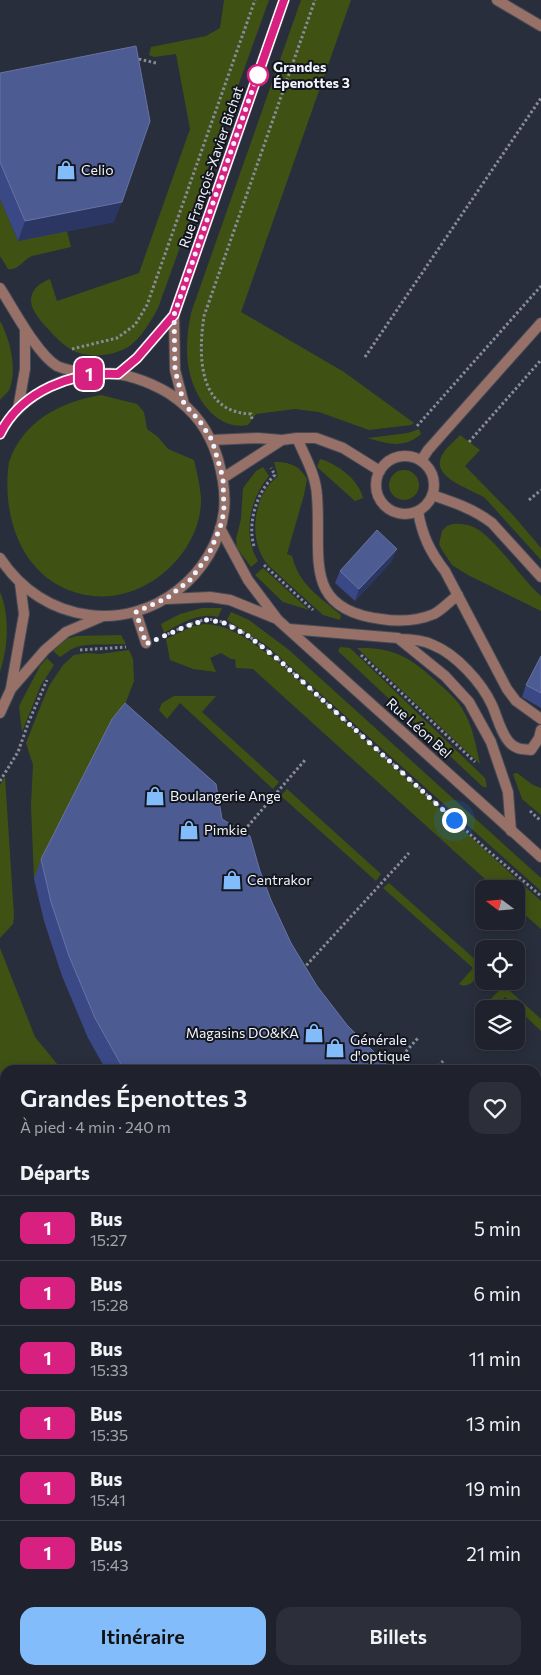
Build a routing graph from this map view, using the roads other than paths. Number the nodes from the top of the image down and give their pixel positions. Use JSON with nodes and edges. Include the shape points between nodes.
{"nodes":[{"id":1,"x":284,"y":0,"type":"edge"},
{"id":2,"x":497,"y":0,"type":"edge"},
{"id":3,"x":541,"y":26,"type":"edge"},
{"id":4,"x":0,"y":288,"type":"edge"},
{"id":5,"x":174,"y":315,"type":"junction"},
{"id":6,"x":541,"y":323,"type":"edge"},
{"id":7,"x":26,"y":330,"type":"junction"},
{"id":8,"x":89,"y":374,"type":"junction"},
{"id":9,"x":118,"y":374,"type":"junction"},
{"id":10,"x":184,"y":404,"type":"junction"},
{"id":11,"x":18,"y":409,"type":"junction"},
{"id":12,"x":2,"y":425,"type":"edge"},
{"id":13,"x":0,"y":434,"type":"edge"},
{"id":14,"x":297,"y":438,"type":"junction"},
{"id":15,"x":212,"y":440,"type":"junction"},
{"id":16,"x":282,"y":440,"type":"junction"},
{"id":17,"x":421,"y":461,"type":"junction"},
{"id":18,"x":380,"y":471,"type":"junction"},
{"id":19,"x":223,"y":478,"type":"junction"},
{"id":20,"x":432,"y":495,"type":"junction"},
{"id":21,"x":418,"y":511,"type":"junction"},
{"id":22,"x":220,"y":528,"type":"junction"},
{"id":23,"x":0,"y":558,"type":"edge"},
{"id":24,"x":541,"y":577,"type":"edge"},
{"id":25,"x":20,"y":583,"type":"junction"},
{"id":26,"x":458,"y":595,"type":"junction"},
{"id":27,"x":167,"y":598,"type":"junction"},
{"id":28,"x":136,"y":612,"type":"junction"},
{"id":29,"x":101,"y":617,"type":"junction"},
{"id":30,"x":278,"y":620,"type":"junction"},
{"id":31,"x":289,"y":629,"type":"junction"},
{"id":32,"x":398,"y":638,"type":"junction"},
{"id":33,"x":146,"y":644,"type":"road end"},
{"id":34,"x":11,"y":689,"type":"junction"},
{"id":35,"x":0,"y":713,"type":"edge"},
{"id":36,"x":541,"y":719,"type":"edge"},
{"id":37,"x":541,"y":730,"type":"edge"},
{"id":38,"x":511,"y":831,"type":"junction"},
{"id":39,"x":541,"y":857,"type":"edge"}],
"edges":[{"from":1,"to":5,"type":"street","name":"Rue François-Xavier Bichat"},
{"from":2,"to":3,"type":"street"},
{"from":4,"to":7,"type":"street"},
{"from":5,"to":9,"type":"street","name":"Rue François-Xavier Bichat","via":[[137,358]]},
{"from":5,"to":10,"type":"street","name":"Rue François-Xavier Bichat","via":[[175,370]]},
{"from":6,"to":17,"type":"street"},
{"from":7,"to":8,"type":"street","via":[[58,366]]},
{"from":7,"to":11,"type":"street","via":[[25,368]]},
{"from":8,"to":9,"type":"street"},
{"from":8,"to":11,"type":"street","via":[[51,386]]},
{"from":9,"to":10,"type":"street","via":[[153,384]]},
{"from":10,"to":15,"type":"street"},
{"from":11,"to":12,"type":"street"},
{"from":12,"to":13,"type":"street"},
{"from":14,"to":16,"type":"street"},
{"from":14,"to":18,"type":"street","via":[[316,438],[343,448]]},
{"from":14,"to":26,"type":"street","via":[[315,478],[319,563],[327,594],[340,606],[365,617],[410,621],[435,613]]},
{"from":15,"to":16,"type":"street"},
{"from":15,"to":19,"type":"street"},
{"from":16,"to":19,"type":"street"},
{"from":17,"to":18,"type":"street","via":[[412,457],[394,458]]},
{"from":17,"to":20,"type":"street","via":[[431,473]]},
{"from":18,"to":21,"type":"street","via":[[376,486],[382,502],[394,512]]},
{"from":19,"to":22,"type":"street","via":[[224,512]]},
{"from":20,"to":21,"type":"street"},
{"from":20,"to":24,"type":"street","via":[[484,517]]},
{"from":21,"to":26,"type":"street","via":[[425,542]]},
{"from":22,"to":27,"type":"street","via":[[208,556],[190,580]]},
{"from":22,"to":30,"type":"street","name":"Rue Léon Bel","via":[[248,580]]},
{"from":23,"to":25,"type":"street"},
{"from":25,"to":29,"type":"street","via":[[44,601],[72,613]]},
{"from":25,"to":34,"type":"street","via":[[24,614]]},
{"from":26,"to":36,"type":"street","via":[[507,689],[516,701]]},
{"from":27,"to":28,"type":"street"},
{"from":27,"to":30,"type":"street","name":"Rue Léon Bel","via":[[210,596],[230,600]]},
{"from":28,"to":29,"type":"street"},
{"from":28,"to":33,"type":"street"},
{"from":29,"to":34,"type":"street","via":[[66,632],[45,650]]},
{"from":30,"to":31,"type":"street","name":"Rue Léon Bel"},
{"from":31,"to":32,"type":"street"},
{"from":31,"to":38,"type":"street","name":"Rue Léon Bel"},
{"from":32,"to":37,"type":"street","via":[[434,645],[463,666],[484,690],[509,742],[518,749],[531,750],[540,738]]},
{"from":32,"to":38,"type":"street","via":[[445,676],[469,702],[491,742],[508,792]]},
{"from":34,"to":35,"type":"street"},
{"from":38,"to":39,"type":"street","name":"Rue Léon Bel"}]}
